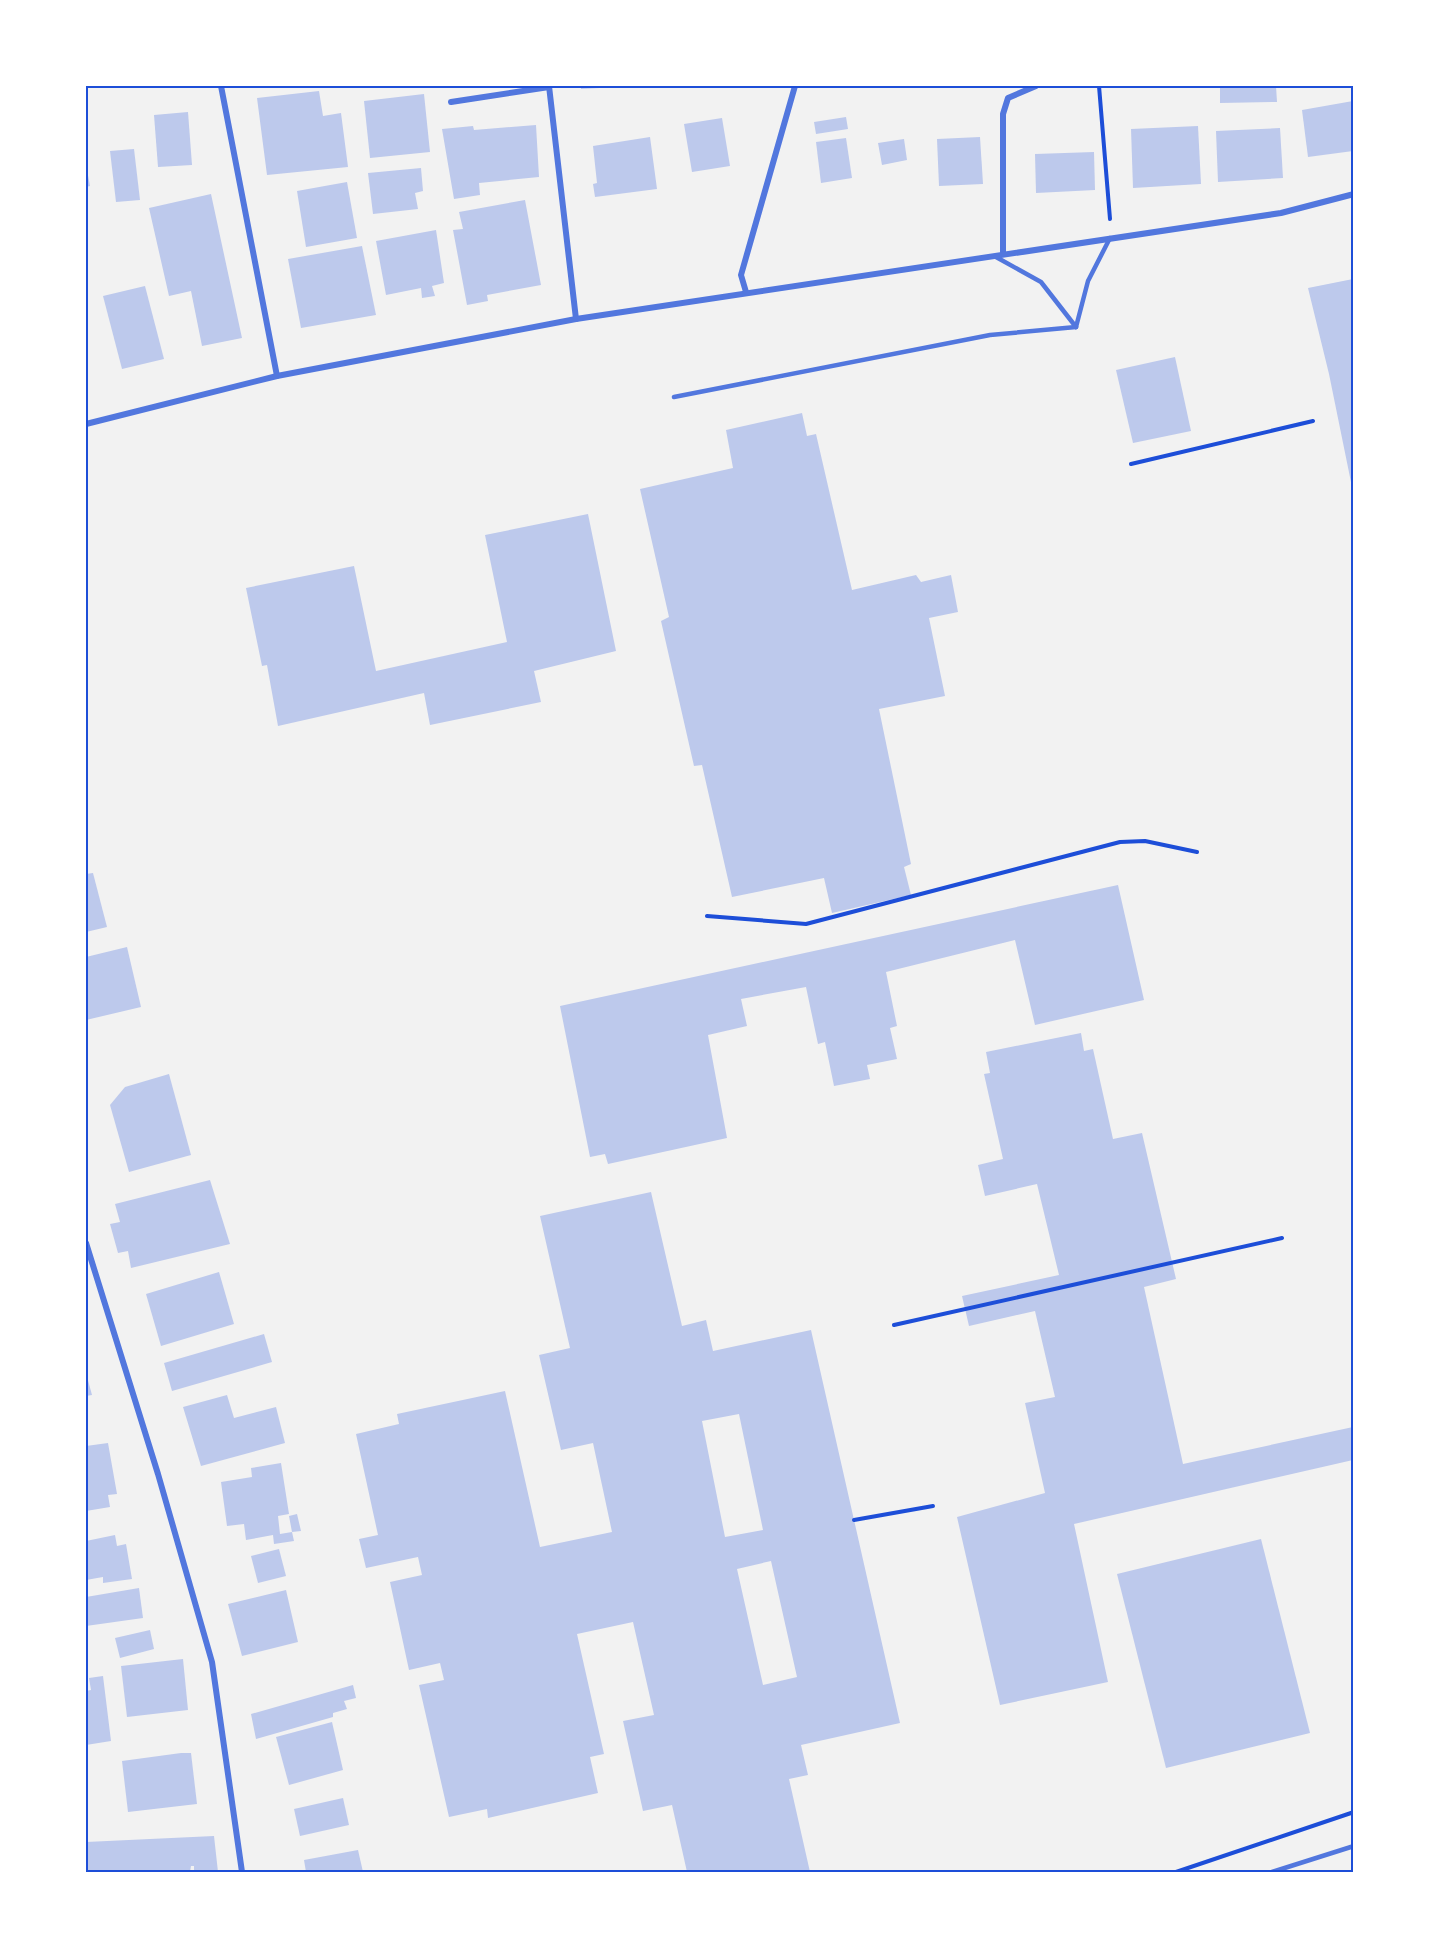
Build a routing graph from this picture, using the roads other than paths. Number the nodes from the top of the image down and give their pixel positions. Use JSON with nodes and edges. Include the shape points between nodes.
{"nodes":[{"id":1,"x":221,"y":86,"type":"edge"},
{"id":2,"x":549,"y":86,"type":"edge"},
{"id":3,"x":795,"y":86,"type":"edge"},
{"id":4,"x":1036,"y":86,"type":"edge"},
{"id":5,"x":451,"y":102,"type":"dead end"},
{"id":6,"x":1353,"y":194,"type":"edge"},
{"id":7,"x":1110,"y":238,"type":"junction"},
{"id":8,"x":1003,"y":254,"type":"junction"},
{"id":9,"x":996,"y":257,"type":"junction"},
{"id":10,"x":746,"y":292,"type":"junction"},
{"id":11,"x":576,"y":319,"type":"junction"},
{"id":12,"x":1076,"y":327,"type":"junction"},
{"id":13,"x":277,"y":376,"type":"junction"},
{"id":14,"x":674,"y":397,"type":"dead end"},
{"id":15,"x":86,"y":424,"type":"edge"},
{"id":16,"x":86,"y":1243,"type":"edge"},
{"id":17,"x":1353,"y":1846,"type":"edge"},
{"id":18,"x":243,"y":1872,"type":"edge"},
{"id":19,"x":1272,"y":1872,"type":"edge"}],
"edges":[{"from":1,"to":13,"type":"street"},
{"from":2,"to":5,"type":"street"},
{"from":2,"to":11,"type":"street"},
{"from":3,"to":10,"type":"street","via":[[741,275]]},
{"from":4,"to":8,"type":"street","via":[[1008,98],[1003,114]]},
{"from":6,"to":7,"type":"street","via":[[1281,213]]},
{"from":7,"to":8,"type":"street"},
{"from":7,"to":12,"type":"lane","via":[[1088,281]]},
{"from":8,"to":9,"type":"street"},
{"from":9,"to":10,"type":"street"},
{"from":9,"to":12,"type":"lane","via":[[1041,282]]},
{"from":10,"to":11,"type":"street"},
{"from":11,"to":13,"type":"street"},
{"from":12,"to":14,"type":"lane","via":[[990,335]]},
{"from":13,"to":15,"type":"street"},
{"from":16,"to":18,"type":"street","via":[[159,1474],[212,1662]]},
{"from":17,"to":19,"type":"lane"}]}
